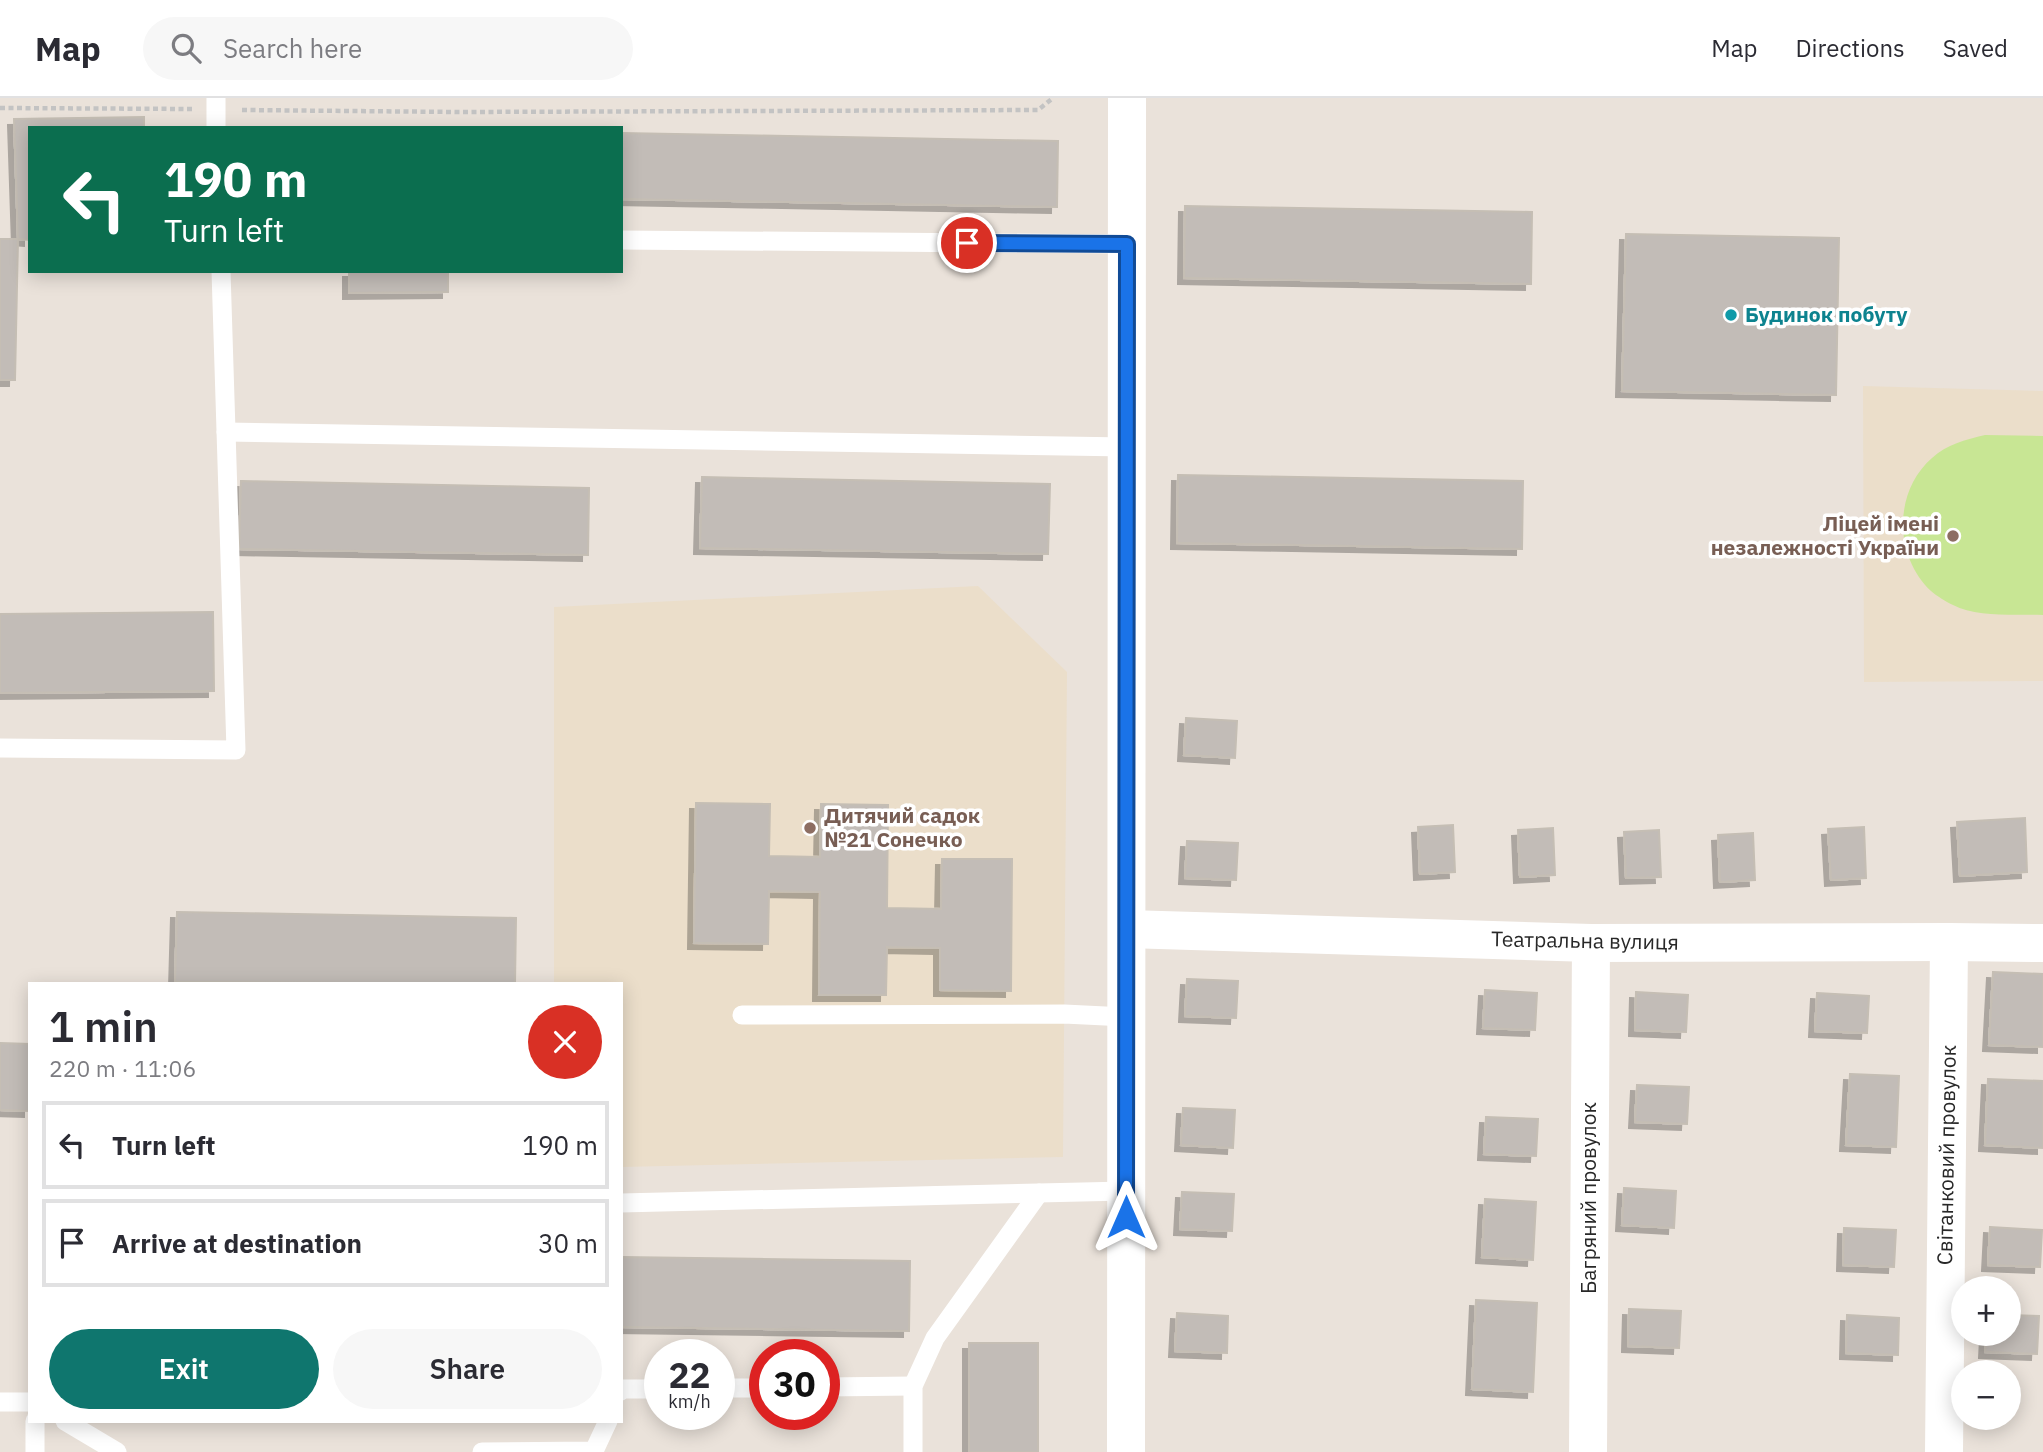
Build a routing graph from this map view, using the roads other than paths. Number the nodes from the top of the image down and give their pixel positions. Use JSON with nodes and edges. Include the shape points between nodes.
{"nodes":[{"id":1,"x":216,"y":98,"type":"edge"},
{"id":2,"x":1127,"y":98,"type":"edge"},
{"id":3,"x":216,"y":126,"type":"edge"},
{"id":4,"x":623,"y":240,"type":"edge"},
{"id":5,"x":1127,"y":244,"type":"junction"},
{"id":6,"x":221,"y":273,"type":"edge"},
{"id":7,"x":226,"y":432,"type":"junction"},
{"id":8,"x":1127,"y":447,"type":"junction"},
{"id":9,"x":0,"y":748,"type":"edge"},
{"id":10,"x":1127,"y":929,"type":"junction"},
{"id":11,"x":1949,"y":942,"type":"junction"},
{"id":12,"x":1591,"y":943,"type":"junction"},
{"id":13,"x":2043,"y":943,"type":"edge"},
{"id":14,"x":742,"y":1015,"type":"dead end"},
{"id":15,"x":1126,"y":1017,"type":"junction"},
{"id":16,"x":1126,"y":1191,"type":"junction"},
{"id":17,"x":1039,"y":1193,"type":"junction"},
{"id":18,"x":623,"y":1203,"type":"edge"},
{"id":19,"x":913,"y":1386,"type":"junction"},
{"id":20,"x":840,"y":1387,"type":"edge"},
{"id":21,"x":623,"y":1389,"type":"edge"},
{"id":22,"x":644,"y":1389,"type":"edge"},
{"id":23,"x":0,"y":1402,"type":"edge"},
{"id":24,"x":28,"y":1402,"type":"edge"},
{"id":25,"x":35,"y":1423,"type":"edge"},
{"id":26,"x":68,"y":1423,"type":"edge"},
{"id":27,"x":607,"y":1423,"type":"edge"},
{"id":28,"x":35,"y":1452,"type":"edge"},
{"id":29,"x":117,"y":1452,"type":"edge"},
{"id":30,"x":482,"y":1452,"type":"edge"},
{"id":31,"x":913,"y":1452,"type":"edge"},
{"id":32,"x":1126,"y":1452,"type":"edge"},
{"id":33,"x":1588,"y":1452,"type":"edge"},
{"id":34,"x":1944,"y":1452,"type":"edge"}],
"edges":[{"from":1,"to":3,"type":"lane"},
{"from":2,"to":5,"type":"street"},
{"from":4,"to":5,"type":"lane"},
{"from":5,"to":8,"type":"street"},
{"from":6,"to":7,"type":"lane"},
{"from":7,"to":8,"type":"lane"},
{"from":7,"to":9,"type":"lane","via":[[236,750]]},
{"from":8,"to":10,"type":"street"},
{"from":10,"to":12,"type":"street","name":"Театральна вулиця"},
{"from":10,"to":15,"type":"street"},
{"from":11,"to":12,"type":"street","name":"Театральна вулиця"},
{"from":11,"to":13,"type":"street","name":"Театральна вулиця"},
{"from":11,"to":34,"type":"street","name":"Світанковий провулок"},
{"from":12,"to":33,"type":"street","name":"Багряний провулок"},
{"from":14,"to":15,"type":"lane"},
{"from":15,"to":16,"type":"street"},
{"from":16,"to":17,"type":"lane"},
{"from":16,"to":32,"type":"street"},
{"from":17,"to":18,"type":"lane"},
{"from":17,"to":19,"type":"lane","via":[[935,1338]]},
{"from":19,"to":20,"type":"lane"},
{"from":19,"to":31,"type":"lane"},
{"from":21,"to":22,"type":"lane"},
{"from":23,"to":24,"type":"lane"},
{"from":25,"to":28,"type":"lane"},
{"from":26,"to":29,"type":"lane"},
{"from":27,"to":30,"type":"lane","via":[[594,1451]]}]}
